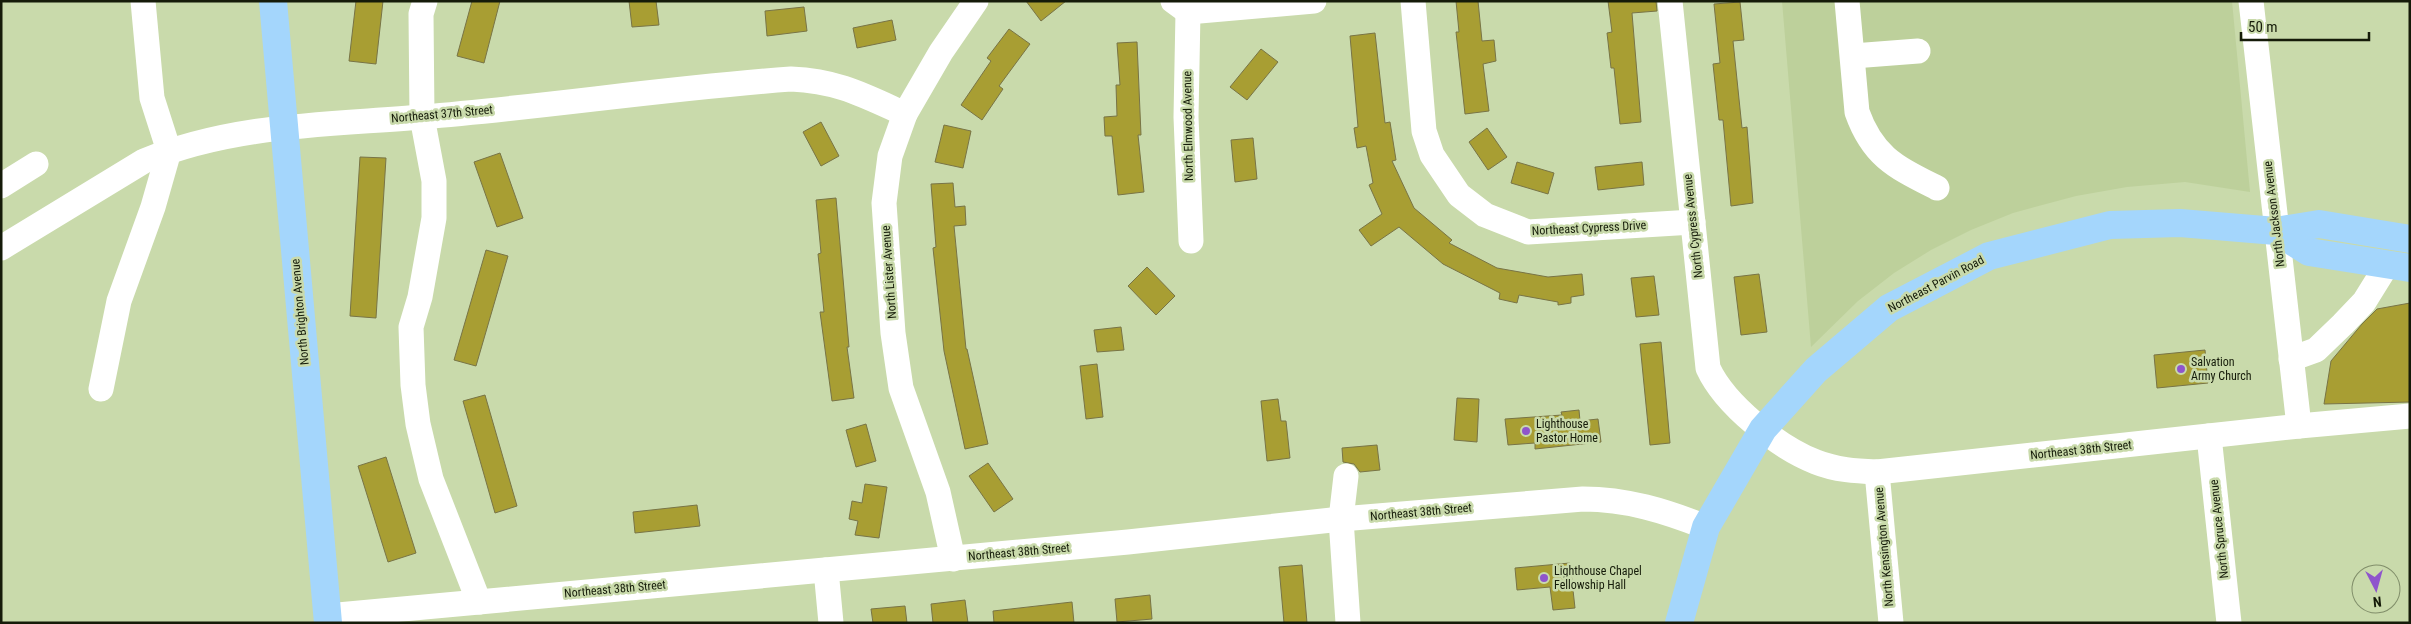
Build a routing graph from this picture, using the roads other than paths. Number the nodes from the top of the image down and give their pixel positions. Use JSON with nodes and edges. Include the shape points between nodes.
{"nodes":[{"id":1,"x":143,"y":1,"type":"edge"},
{"id":2,"x":273,"y":1,"type":"edge"},
{"id":3,"x":425,"y":1,"type":"edge"},
{"id":4,"x":976,"y":1,"type":"edge"},
{"id":5,"x":1314,"y":1,"type":"edge"},
{"id":6,"x":1413,"y":1,"type":"edge"},
{"id":7,"x":1670,"y":1,"type":"edge"},
{"id":8,"x":1847,"y":1,"type":"edge"},
{"id":9,"x":2251,"y":1,"type":"edge"},
{"id":10,"x":1181,"y":6,"type":"edge"},
{"id":11,"x":1918,"y":51,"type":"dead end"},
{"id":12,"x":1853,"y":56,"type":"junction"},
{"id":13,"x":905,"y":114,"type":"junction"},
{"id":14,"x":422,"y":117,"type":"junction"},
{"id":15,"x":284,"y":126,"type":"junction"},
{"id":16,"x":169,"y":151,"type":"junction"},
{"id":17,"x":36,"y":164,"type":"dead end"},
{"id":18,"x":1,"y":186,"type":"edge"},
{"id":19,"x":1937,"y":188,"type":"dead end"},
{"id":20,"x":1692,"y":222,"type":"junction"},
{"id":21,"x":2276,"y":231,"type":"junction"},
{"id":22,"x":2410,"y":239,"type":"edge"},
{"id":23,"x":1191,"y":241,"type":"dead end"},
{"id":24,"x":1,"y":248,"type":"edge"},
{"id":25,"x":2398,"y":266,"type":"edge"},
{"id":26,"x":2291,"y":359,"type":"junction"},
{"id":27,"x":101,"y":389,"type":"dead end"},
{"id":28,"x":2410,"y":416,"type":"edge"},
{"id":29,"x":2299,"y":426,"type":"junction"},
{"id":30,"x":1763,"y":429,"type":"junction"},
{"id":31,"x":2209,"y":436,"type":"junction"},
{"id":32,"x":1877,"y":472,"type":"junction"},
{"id":33,"x":1346,"y":476,"type":"dead end"},
{"id":34,"x":1341,"y":518,"type":"junction"},
{"id":35,"x":1706,"y":527,"type":"junction"},
{"id":36,"x":953,"y":558,"type":"junction"},
{"id":37,"x":826,"y":570,"type":"junction"},
{"id":38,"x":479,"y":602,"type":"junction"},
{"id":39,"x":327,"y":619,"type":"edge"},
{"id":40,"x":831,"y":623,"type":"edge"},
{"id":41,"x":1348,"y":623,"type":"edge"},
{"id":42,"x":1679,"y":623,"type":"edge"},
{"id":43,"x":1891,"y":623,"type":"edge"},
{"id":44,"x":2229,"y":623,"type":"edge"}],
"edges":[{"from":1,"to":16,"type":"street","via":[[152,98]]},
{"from":2,"to":15,"type":"main road","name":"North Brighton Avenue"},
{"from":3,"to":14,"type":"street","via":[[421,14]]},
{"from":4,"to":13,"type":"street","name":"North Lister Avenue","via":[[941,52]]},
{"from":5,"to":10,"type":"street"},
{"from":6,"to":20,"type":"street","name":"Northeast Cypress Drive","via":[[1424,131],[1432,155],[1459,195],[1485,215],[1528,232]]},
{"from":7,"to":20,"type":"street","name":"North Cypress Avenue"},
{"from":8,"to":12,"type":"street"},
{"from":9,"to":21,"type":"street","name":"North Jackson Avenue"},
{"from":10,"to":23,"type":"street","name":"North Elmwood Avenue"},
{"from":11,"to":12,"type":"street"},
{"from":12,"to":19,"type":"street","via":[[1857,112],[1863,128],[1880,153],[1892,163]]},
{"from":13,"to":14,"type":"street","name":"Northeast 37th Street","via":[[848,88],[818,80],[790,79]]},
{"from":13,"to":36,"type":"street","name":"North Lister Avenue","via":[[890,156],[884,203],[893,333],[901,388],[938,492]]},
{"from":14,"to":15,"type":"street","name":"Northeast 37th Street"},
{"from":14,"to":38,"type":"street","via":[[434,181],[434,218],[420,297],[411,327],[413,386],[431,479]]},
{"from":15,"to":16,"type":"street","name":"Northeast 37th Street"},
{"from":15,"to":39,"type":"main road","name":"North Brighton Avenue"},
{"from":16,"to":24,"type":"street","name":"Northeast 37th Street","via":[[144,161]]},
{"from":16,"to":27,"type":"street","via":[[153,207],[119,301]]},
{"from":17,"to":18,"type":"street"},
{"from":20,"to":30,"type":"street","name":"North Cypress Avenue","via":[[1708,368],[1715,384],[1728,400]]},
{"from":21,"to":22,"type":"main road","name":"Northeast Parvin Road","via":[[2320,224]]},
{"from":21,"to":25,"type":"main road","name":"Northeast Parvin Road","via":[[2309,252]]},
{"from":21,"to":26,"type":"street","name":"North Jackson Avenue"},
{"from":21,"to":30,"type":"main road","name":"Northeast Parvin Road","via":[[2180,223],[2110,225],[1989,256],[1889,308],[1816,370]]},
{"from":25,"to":26,"type":"street","via":[[2316,350]]},
{"from":26,"to":29,"type":"street","name":"North Jackson Avenue"},
{"from":28,"to":29,"type":"street","name":"Northeast 38th Street"},
{"from":29,"to":31,"type":"street","name":"Northeast 38th Street"},
{"from":30,"to":32,"type":"street","name":"Northeast 38th Street","via":[[1817,462],[1842,469]]},
{"from":30,"to":35,"type":"main road","name":"Northeast Parvin Road"},
{"from":31,"to":32,"type":"street","name":"Northeast 38th Street"},
{"from":31,"to":44,"type":"street","name":"North Spruce Avenue"},
{"from":32,"to":43,"type":"street","name":"North Kensington Avenue"},
{"from":33,"to":34,"type":"street"},
{"from":34,"to":35,"type":"street","name":"Northeast 38th Street","via":[[1600,499],[1637,503]]},
{"from":34,"to":36,"type":"street","name":"Northeast 38th Street"},
{"from":34,"to":41,"type":"street"},
{"from":35,"to":42,"type":"main road","name":"Northeast Parvin Road"},
{"from":36,"to":37,"type":"street","name":"Northeast 38th Street"},
{"from":37,"to":38,"type":"street","name":"Northeast 38th Street"},
{"from":37,"to":40,"type":"street"},
{"from":38,"to":39,"type":"street","name":"Northeast 38th Street"}]}
